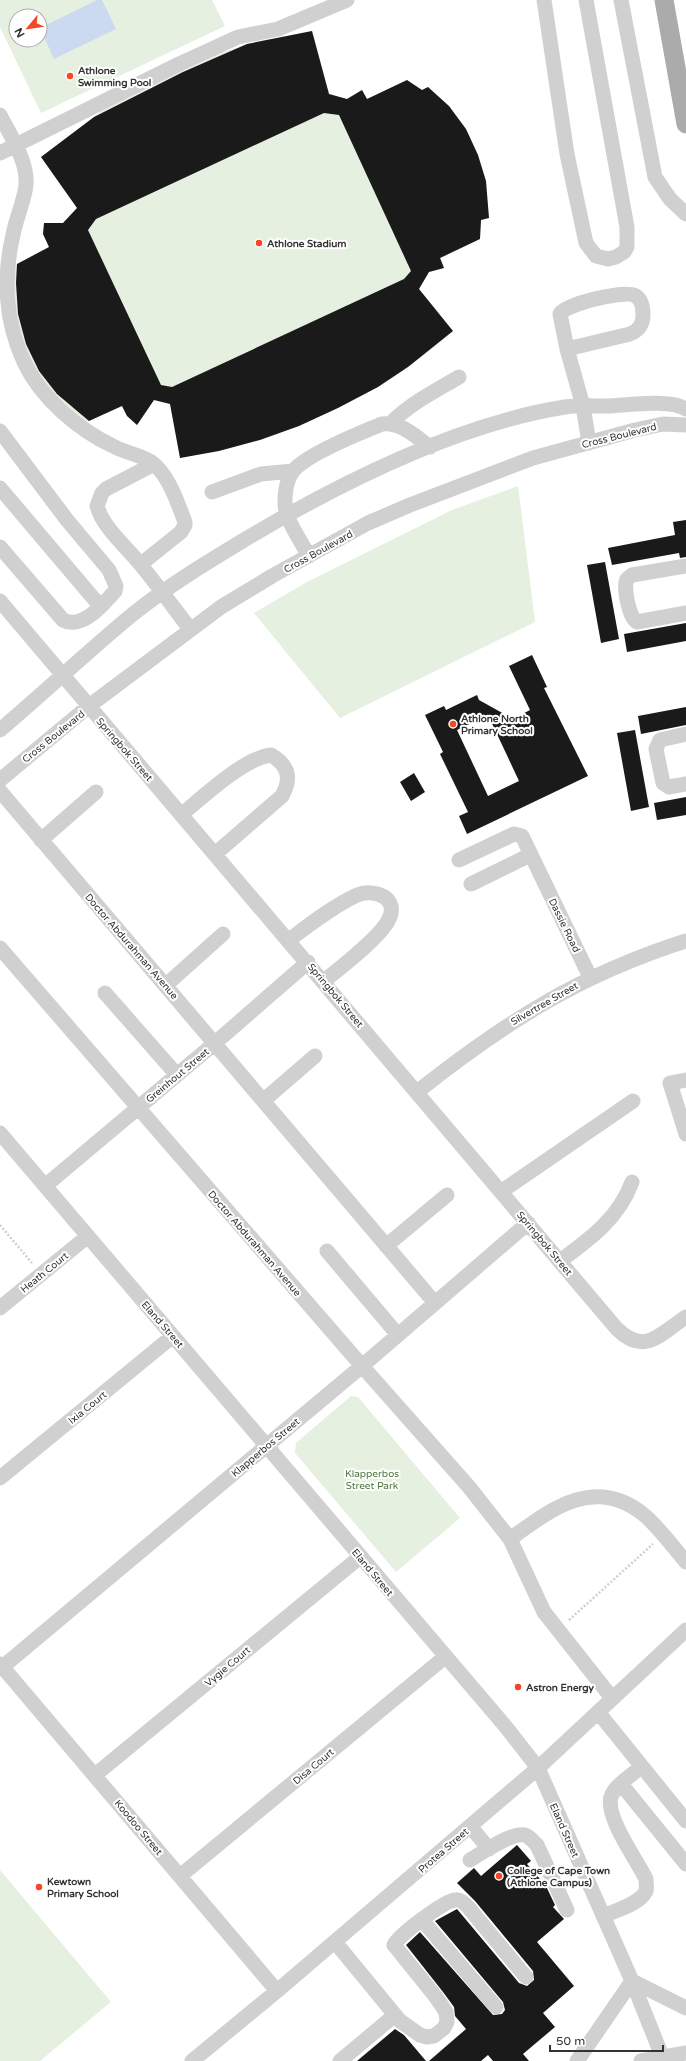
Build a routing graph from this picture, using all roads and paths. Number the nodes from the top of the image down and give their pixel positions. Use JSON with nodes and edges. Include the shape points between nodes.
{"nodes":[{"id":1,"x":347,"y":0,"type":"edge"},
{"id":2,"x":544,"y":0,"type":"edge"},
{"id":3,"x":586,"y":0,"type":"edge"},
{"id":4,"x":621,"y":0,"type":"edge"},
{"id":5,"x":664,"y":0,"type":"edge"},
{"id":6,"x":0,"y":115,"type":"edge"},
{"id":7,"x":686,"y":124,"type":"edge"},
{"id":8,"x":15,"y":145,"type":"junction"},
{"id":9,"x":0,"y":153,"type":"edge"},
{"id":10,"x":686,"y":214,"type":"edge"},
{"id":11,"x":567,"y":349,"type":"junction"},
{"id":12,"x":459,"y":377,"type":"dead end"},
{"id":13,"x":583,"y":406,"type":"junction"},
{"id":14,"x":686,"y":409,"type":"edge"},
{"id":15,"x":391,"y":423,"type":"junction"},
{"id":16,"x":686,"y":425,"type":"edge"},
{"id":17,"x":0,"y":431,"type":"edge"},
{"id":18,"x":589,"y":443,"type":"junction"},
{"id":19,"x":430,"y":447,"type":"junction"},
{"id":20,"x":154,"y":464,"type":"junction"},
{"id":21,"x":292,"y":471,"type":"junction"},
{"id":22,"x":0,"y":488,"type":"edge"},
{"id":23,"x":212,"y":492,"type":"dead end"},
{"id":24,"x":287,"y":515,"type":"junction"},
{"id":25,"x":0,"y":547,"type":"edge"},
{"id":26,"x":309,"y":556,"type":"junction"},
{"id":27,"x":140,"y":564,"type":"junction"},
{"id":28,"x":686,"y":566,"type":"edge"},
{"id":29,"x":163,"y":593,"type":"junction"},
{"id":30,"x":0,"y":602,"type":"edge"},
{"id":31,"x":100,"y":606,"type":"junction"},
{"id":32,"x":686,"y":613,"type":"edge"},
{"id":33,"x":190,"y":629,"type":"junction"},
{"id":34,"x":63,"y":676,"type":"junction"},
{"id":35,"x":89,"y":706,"type":"junction"},
{"id":36,"x":0,"y":730,"type":"edge"},
{"id":37,"x":686,"y":734,"type":"edge"},
{"id":38,"x":0,"y":780,"type":"edge"},
{"id":39,"x":686,"y":784,"type":"edge"},
{"id":40,"x":0,"y":791,"type":"edge"},
{"id":41,"x":96,"y":792,"type":"dead end"},
{"id":42,"x":182,"y":814,"type":"junction"},
{"id":43,"x":41,"y":840,"type":"junction"},
{"id":44,"x":215,"y":854,"type":"junction"},
{"id":45,"x":530,"y":854,"type":"junction"},
{"id":46,"x":459,"y":860,"type":"dead end"},
{"id":47,"x":471,"y":884,"type":"dead end"},
{"id":48,"x":223,"y":934,"type":"dead end"},
{"id":49,"x":289,"y":940,"type":"junction"},
{"id":50,"x":686,"y":941,"type":"edge"},
{"id":51,"x":0,"y":948,"type":"edge"},
{"id":52,"x":308,"y":962,"type":"junction"},
{"id":53,"x":590,"y":977,"type":"junction"},
{"id":54,"x":324,"y":982,"type":"junction"},
{"id":55,"x":166,"y":985,"type":"junction"},
{"id":56,"x":105,"y":993,"type":"dead end"},
{"id":57,"x":215,"y":1043,"type":"junction"},
{"id":58,"x":315,"y":1056,"type":"dead end"},
{"id":59,"x":177,"y":1075,"type":"junction"},
{"id":60,"x":686,"y":1080,"type":"edge"},
{"id":61,"x":417,"y":1092,"type":"junction"},
{"id":62,"x":264,"y":1100,"type":"junction"},
{"id":63,"x":633,"y":1101,"type":"dead end"},
{"id":64,"x":138,"y":1108,"type":"junction"},
{"id":65,"x":686,"y":1134,"type":"edge"},
{"id":66,"x":1,"y":1135,"type":"edge"},
{"id":67,"x":632,"y":1182,"type":"dead end"},
{"id":68,"x":45,"y":1186,"type":"junction"},
{"id":69,"x":502,"y":1191,"type":"junction"},
{"id":70,"x":447,"y":1195,"type":"dead end"},
{"id":71,"x":528,"y":1223,"type":"junction"},
{"id":72,"x":0,"y":1225,"type":"edge"},
{"id":73,"x":88,"y":1236,"type":"junction"},
{"id":74,"x":386,"y":1246,"type":"junction"},
{"id":75,"x":327,"y":1251,"type":"dead end"},
{"id":76,"x":560,"y":1261,"type":"junction"},
{"id":77,"x":41,"y":1274,"type":"junction"},
{"id":78,"x":435,"y":1303,"type":"junction"},
{"id":79,"x":0,"y":1308,"type":"edge"},
{"id":80,"x":686,"y":1317,"type":"edge"},
{"id":81,"x":398,"y":1335,"type":"junction"},
{"id":82,"x":173,"y":1336,"type":"junction"},
{"id":83,"x":362,"y":1366,"type":"junction"},
{"id":84,"x":266,"y":1446,"type":"junction"},
{"id":85,"x":0,"y":1478,"type":"edge"},
{"id":86,"x":663,"y":1536,"type":"junction"},
{"id":87,"x":510,"y":1539,"type":"junction"},
{"id":88,"x":360,"y":1556,"type":"junction"},
{"id":89,"x":686,"y":1562,"type":"edge"},
{"id":90,"x":686,"y":1630,"type":"edge"},
{"id":91,"x":557,"y":1631,"type":"junction"},
{"id":92,"x":445,"y":1657,"type":"junction"},
{"id":93,"x":1,"y":1667,"type":"edge"},
{"id":94,"x":612,"y":1698,"type":"junction"},
{"id":95,"x":598,"y":1712,"type":"junction"},
{"id":96,"x":641,"y":1767,"type":"junction"},
{"id":97,"x":538,"y":1768,"type":"junction"},
{"id":98,"x":95,"y":1775,"type":"junction"},
{"id":99,"x":621,"y":1784,"type":"junction"},
{"id":100,"x":686,"y":1821,"type":"edge"},
{"id":101,"x":470,"y":1826,"type":"junction"},
{"id":102,"x":489,"y":1849,"type":"junction"},
{"id":103,"x":470,"y":1860,"type":"dead end"},
{"id":104,"x":686,"y":1864,"type":"edge"},
{"id":105,"x":180,"y":1876,"type":"junction"},
{"id":106,"x":567,"y":1910,"type":"dead end"},
{"id":107,"x":603,"y":1916,"type":"junction"},
{"id":108,"x":422,"y":1920,"type":"junction"},
{"id":109,"x":335,"y":1942,"type":"junction"},
{"id":110,"x":526,"y":1977,"type":"dead end"},
{"id":111,"x":632,"y":1981,"type":"junction"},
{"id":112,"x":277,"y":1991,"type":"junction"},
{"id":113,"x":496,"y":2007,"type":"dead end"},
{"id":114,"x":686,"y":2008,"type":"edge"},
{"id":115,"x":395,"y":2015,"type":"junction"},
{"id":116,"x":686,"y":2053,"type":"edge"},
{"id":117,"x":664,"y":2059,"type":"edge"},
{"id":118,"x":192,"y":2061,"type":"edge"},
{"id":119,"x":340,"y":2061,"type":"edge"},
{"id":120,"x":577,"y":2061,"type":"edge"},
{"id":121,"x":640,"y":2061,"type":"edge"}],
"edges":[{"from":1,"to":8,"type":"street","via":[[278,29],[238,37]]},
{"from":2,"to":3,"type":"street","via":[[567,154],[582,231],[590,250],[596,256],[608,259],[624,252],[627,247],[627,227]]},
{"from":4,"to":10,"type":"street","via":[[655,176],[670,199]]},
{"from":5,"to":7,"type":"main road"},
{"from":6,"to":8,"type":"street"},
{"from":8,"to":9,"type":"street"},
{"from":8,"to":20,"type":"street","via":[[24,168],[26,184],[13,235],[6,286],[9,318],[19,350],[33,378],[66,415],[114,447]]},
{"from":11,"to":11,"type":"street","via":[[560,317],[562,312],[579,304],[624,293],[635,294],[639,298],[643,315],[642,324],[637,331]]},
{"from":11,"to":13,"type":"street"},
{"from":12,"to":15,"type":"street","via":[[422,398]]},
{"from":13,"to":14,"type":"street","via":[[671,404]]},
{"from":13,"to":18,"type":"street"},
{"from":13,"to":19,"type":"street","via":[[529,414]]},
{"from":15,"to":19,"type":"street","via":[[410,432]]},
{"from":15,"to":21,"type":"street","via":[[371,429],[314,456]]},
{"from":16,"to":18,"type":"street","name":"Cross Boulevard","via":[[663,424]]},
{"from":17,"to":31,"type":"street","via":[[114,579],[115,591]]},
{"from":18,"to":26,"type":"street","name":"Cross Boulevard","via":[[533,458],[410,505],[368,523]]},
{"from":19,"to":24,"type":"street","via":[[346,484]]},
{"from":20,"to":27,"type":"street","via":[[176,499],[185,525],[181,532]]},
{"from":20,"to":27,"type":"street","via":[[106,490],[97,506],[114,534]]},
{"from":21,"to":23,"type":"street","via":[[261,474]]},
{"from":21,"to":24,"type":"street","via":[[287,486]]},
{"from":22,"to":31,"type":"street"},
{"from":24,"to":26,"type":"street"},
{"from":24,"to":29,"type":"street","via":[[198,568]]},
{"from":25,"to":31,"type":"street","via":[[63,620],[70,624],[78,623]]},
{"from":26,"to":33,"type":"street","name":"Cross Boulevard","via":[[221,607]]},
{"from":27,"to":29,"type":"street"},
{"from":28,"to":32,"type":"street","via":[[632,575],[627,579],[625,586],[631,614],[638,622]]},
{"from":29,"to":33,"type":"street"},
{"from":29,"to":34,"type":"street","via":[[134,614]]},
{"from":30,"to":34,"type":"street","name":"Springbok Street"},
{"from":33,"to":35,"type":"street","name":"Cross Boulevard"},
{"from":34,"to":35,"type":"street","name":"Springbok Street"},
{"from":34,"to":36,"type":"street"},
{"from":35,"to":38,"type":"street","name":"Cross Boulevard"},
{"from":35,"to":42,"type":"street","name":"Springbok Street"},
{"from":37,"to":39,"type":"street","via":[[660,740],[656,749],[663,782],[669,786]]},
{"from":40,"to":43,"type":"street","name":"Doctor Abdurahman Avenue"},
{"from":41,"to":43,"type":"street"},
{"from":42,"to":44,"type":"street","name":"Springbok Street"},
{"from":42,"to":44,"type":"street","via":[[261,756],[270,755],[283,765],[288,775],[288,785],[282,796]]},
{"from":43,"to":55,"type":"street","name":"Doctor Abdurahman Avenue"},
{"from":44,"to":49,"type":"street","name":"Springbok Street"},
{"from":45,"to":46,"type":"street","name":"Dassie Road","via":[[522,836],[517,834]]},
{"from":45,"to":47,"type":"street"},
{"from":45,"to":53,"type":"street","name":"Dassie Road"},
{"from":48,"to":55,"type":"street"},
{"from":49,"to":52,"type":"street","name":"Springbok Street"},
{"from":49,"to":54,"type":"street","via":[[355,896],[369,891],[378,892],[385,897],[390,904],[389,920],[380,932]]},
{"from":50,"to":53,"type":"street","name":"Silvertree Street"},
{"from":51,"to":64,"type":"street","name":"Doctor Abdurahman Avenue"},
{"from":52,"to":54,"type":"street","name":"Springbok Street"},
{"from":52,"to":57,"type":"street","name":"Greinhout Street"},
{"from":53,"to":61,"type":"street","name":"Silvertree Street","via":[[488,1037]]},
{"from":54,"to":61,"type":"street","name":"Springbok Street"},
{"from":55,"to":57,"type":"street","name":"Doctor Abdurahman Avenue"},
{"from":56,"to":59,"type":"street"},
{"from":57,"to":59,"type":"street","name":"Greinhout Street"},
{"from":57,"to":62,"type":"street","name":"Doctor Abdurahman Avenue"},
{"from":58,"to":62,"type":"street"},
{"from":59,"to":64,"type":"street","name":"Greinhout Street"},
{"from":60,"to":65,"type":"street","via":[[670,1083]]},
{"from":61,"to":69,"type":"street","name":"Springbok Street"},
{"from":62,"to":74,"type":"street","name":"Doctor Abdurahman Avenue"},
{"from":63,"to":69,"type":"street"},
{"from":64,"to":68,"type":"street","name":"Greinhout Street"},
{"from":64,"to":83,"type":"street","name":"Doctor Abdurahman Avenue"},
{"from":66,"to":68,"type":"street","name":"Eland Street"},
{"from":67,"to":76,"type":"street","via":[[624,1202],[616,1213]]},
{"from":68,"to":73,"type":"street","name":"Eland Street"},
{"from":69,"to":71,"type":"street","name":"Springbok Street"},
{"from":70,"to":74,"type":"street"},
{"from":71,"to":76,"type":"street","name":"Springbok Street"},
{"from":71,"to":78,"type":"street","name":"Klapperbos Street"},
{"from":72,"to":77,"type":"path"},
{"from":73,"to":77,"type":"street","name":"Heath Court"},
{"from":73,"to":82,"type":"street","name":"Eland Street"},
{"from":74,"to":78,"type":"street","name":"Doctor Abdurahman Avenue"},
{"from":75,"to":81,"type":"street"},
{"from":76,"to":80,"type":"street","name":"Springbok Street","via":[[617,1329],[632,1341],[639,1343],[654,1339]]},
{"from":77,"to":79,"type":"street","name":"Heath Court"},
{"from":78,"to":81,"type":"street","name":"Klapperbos Street"},
{"from":81,"to":83,"type":"street","name":"Klapperbos Street"},
{"from":82,"to":84,"type":"street","name":"Eland Street"},
{"from":82,"to":85,"type":"street","name":"Ixia Court"},
{"from":83,"to":84,"type":"street","name":"Klapperbos Street"},
{"from":83,"to":87,"type":"street","name":"Doctor Abdurahman Avenue","via":[[469,1487]]},
{"from":84,"to":88,"type":"street","name":"Eland Street"},
{"from":84,"to":93,"type":"street","name":"Klapperbos Street"},
{"from":86,"to":87,"type":"street","via":[[642,1513],[622,1502],[604,1497],[585,1497],[550,1510]]},
{"from":86,"to":89,"type":"street"},
{"from":86,"to":91,"type":"path"},
{"from":87,"to":91,"type":"street","name":"Doctor Abdurahman Avenue","via":[[533,1592]]},
{"from":88,"to":92,"type":"street","name":"Eland Street"},
{"from":88,"to":98,"type":"street","name":"Vygie Court"},
{"from":90,"to":94,"type":"street","name":"Protea Street"},
{"from":91,"to":94,"type":"street","name":"Doctor Abdurahman Avenue"},
{"from":92,"to":97,"type":"street","name":"Eland Street"},
{"from":92,"to":105,"type":"street","name":"Disa Court"},
{"from":93,"to":98,"type":"street","name":"Koodoo Street"},
{"from":94,"to":95,"type":"street","name":"Protea Street"},
{"from":95,"to":96,"type":"street"},
{"from":95,"to":97,"type":"street","name":"Protea Street"},
{"from":96,"to":99,"type":"street"},
{"from":96,"to":100,"type":"street"},
{"from":97,"to":101,"type":"street","name":"Protea Street"},
{"from":97,"to":107,"type":"street","name":"Eland Street"},
{"from":98,"to":105,"type":"street","name":"Koodoo Street"},
{"from":99,"to":104,"type":"street"},
{"from":99,"to":107,"type":"street","via":[[611,1797],[610,1810],[646,1879],[647,1890],[644,1896],[635,1902]]},
{"from":101,"to":102,"type":"street"},
{"from":101,"to":109,"type":"street","name":"Protea Street"},
{"from":102,"to":103,"type":"street"},
{"from":102,"to":106,"type":"street","via":[[518,1834],[531,1838]]},
{"from":105,"to":112,"type":"street","name":"Koodoo Street"},
{"from":107,"to":111,"type":"street","name":"Eland Street"},
{"from":108,"to":110,"type":"street","via":[[445,1903],[460,1900],[468,1906]]},
{"from":108,"to":113,"type":"street"},
{"from":108,"to":115,"type":"street","via":[[396,1941],[394,1946],[441,2004],[446,2012],[447,2022],[439,2033],[427,2037],[410,2029]]},
{"from":109,"to":112,"type":"street","name":"Protea Street"},
{"from":109,"to":115,"type":"street"},
{"from":111,"to":114,"type":"street"},
{"from":111,"to":117,"type":"street","name":"Eland Street"},
{"from":111,"to":120,"type":"street"},
{"from":112,"to":118,"type":"street","name":"Protea Street"},
{"from":115,"to":119,"type":"street"},
{"from":116,"to":117,"type":"street"},
{"from":117,"to":121,"type":"street"}]}
